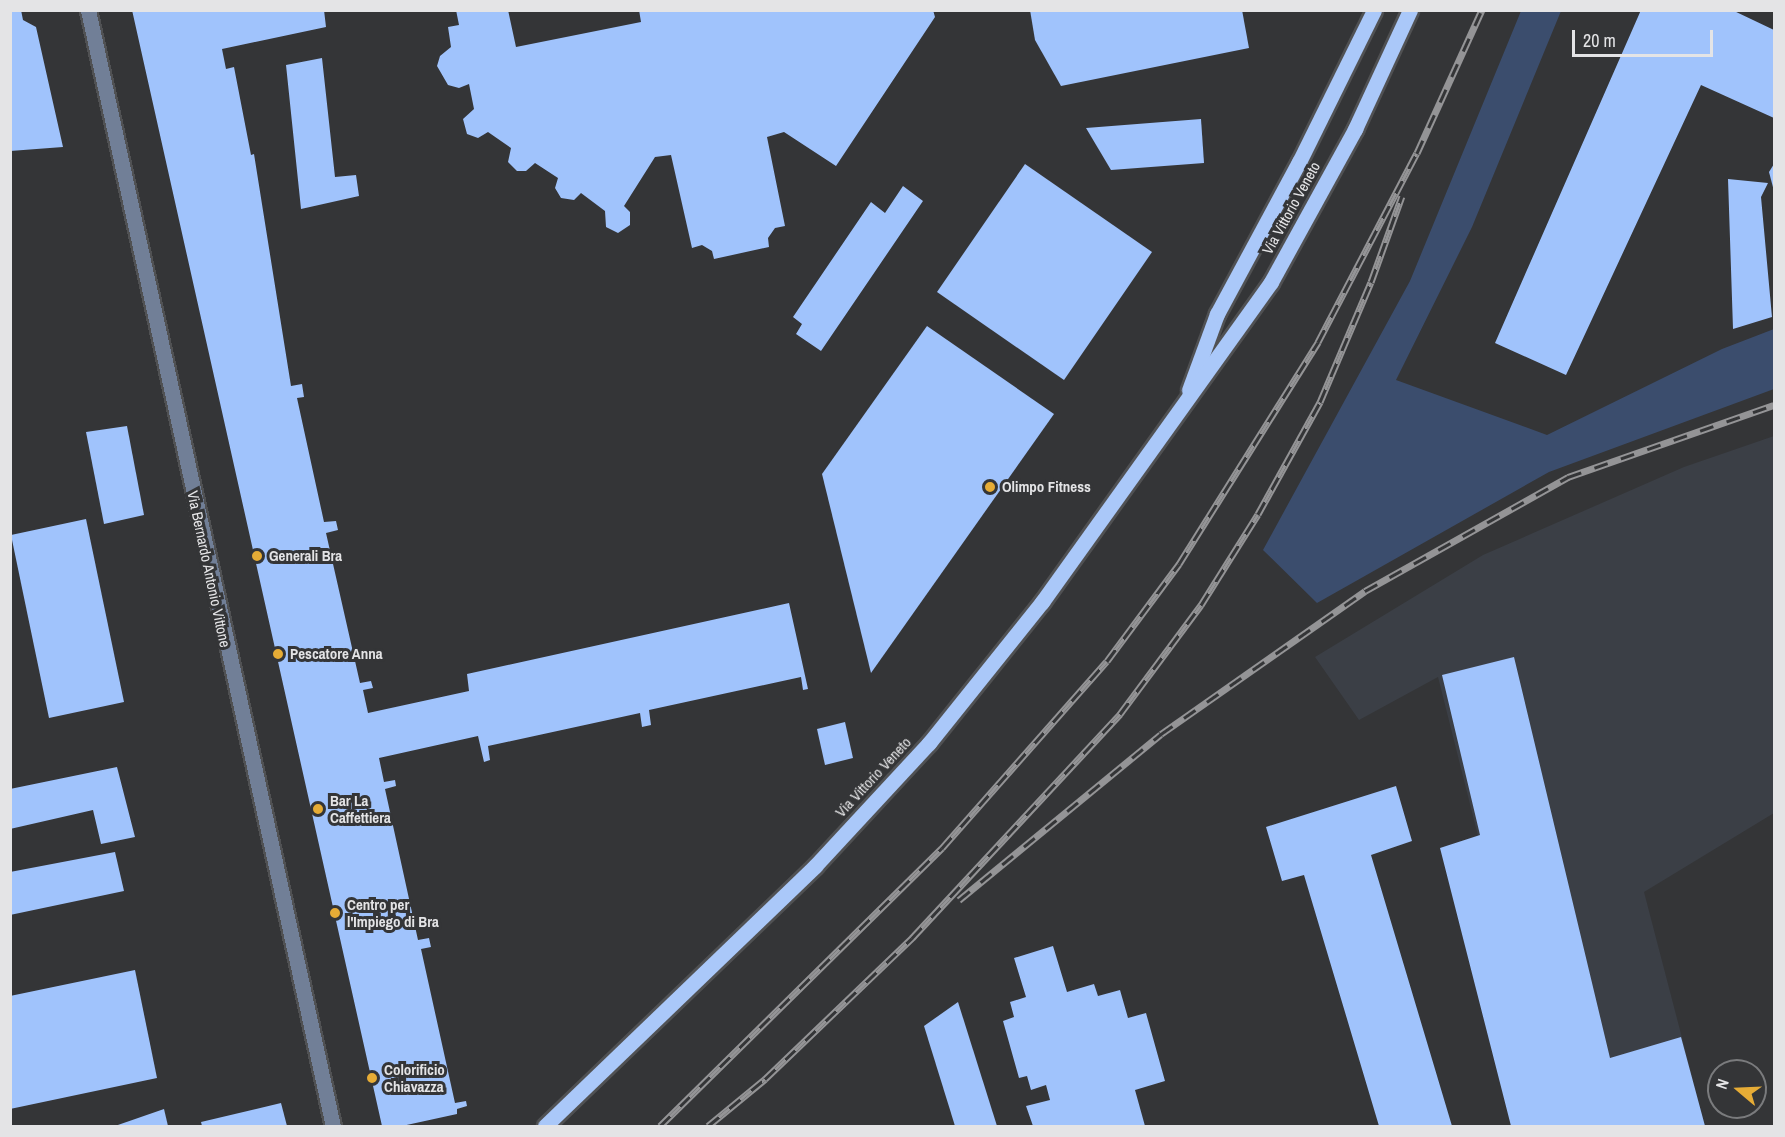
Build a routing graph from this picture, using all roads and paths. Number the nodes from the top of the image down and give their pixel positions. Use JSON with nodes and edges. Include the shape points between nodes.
{"nodes":[{"id":1,"x":88,"y":10,"type":"edge"},
{"id":2,"x":1374,"y":10,"type":"edge"},
{"id":3,"x":1410,"y":10,"type":"edge"},
{"id":4,"x":1182,"y":410,"type":"junction"},
{"id":5,"x":333,"y":1126,"type":"edge"},
{"id":6,"x":545,"y":1126,"type":"edge"}],
"edges":[{"from":1,"to":5,"type":"street","name":"Via Bernardo Antonio Vittone"},
{"from":2,"to":4,"type":"main road","name":"Via Vittorio Veneto","via":[[1299,162],[1217,314]]},
{"from":3,"to":4,"type":"main road","name":"Via Vittorio Veneto","via":[[1355,129],[1271,282]]},
{"from":4,"to":6,"type":"main road","name":"Via Vittorio Veneto","via":[[1042,602],[929,743],[815,866]]}]}
